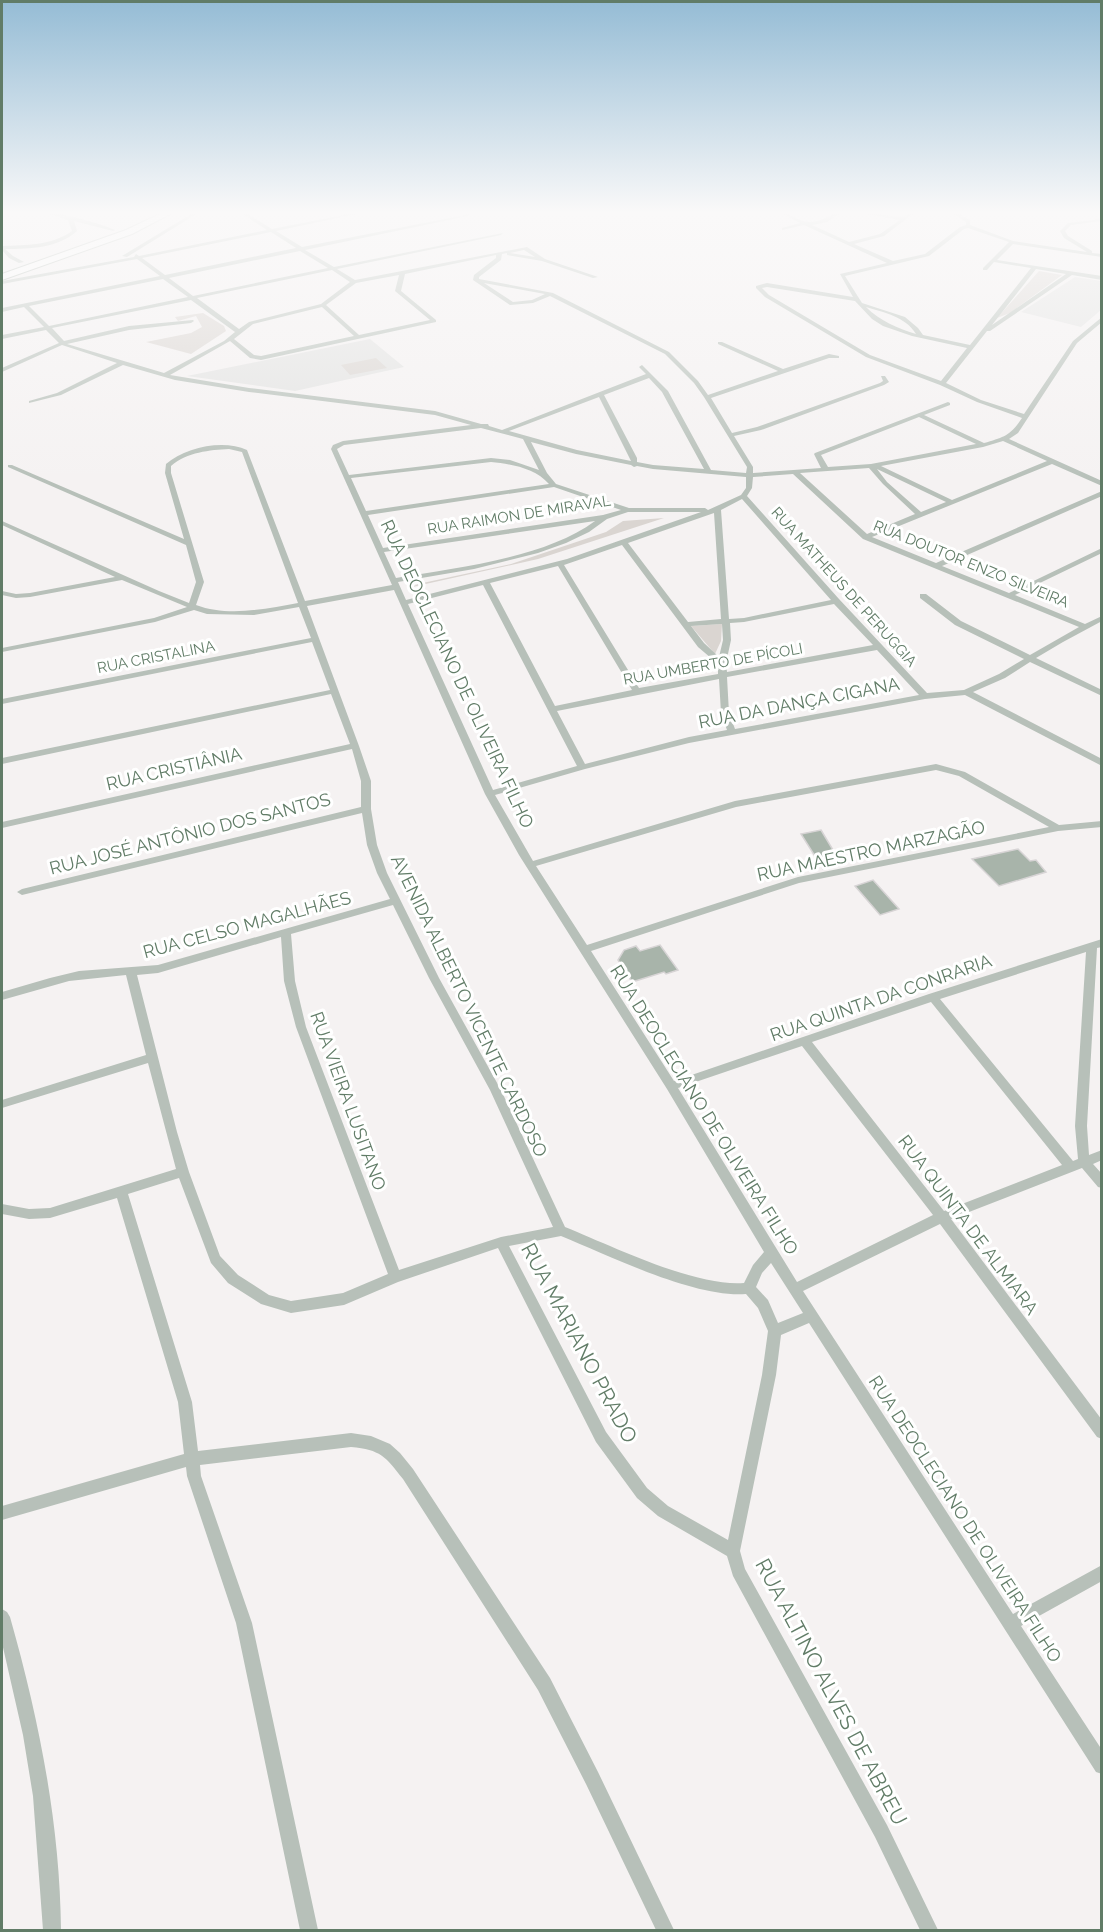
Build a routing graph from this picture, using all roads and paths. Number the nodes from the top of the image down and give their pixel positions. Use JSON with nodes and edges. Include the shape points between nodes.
{"nodes":[{"id":1,"x":40,"y":303,"type":"edge"},
{"id":2,"x":162,"y":303,"type":"edge"},
{"id":3,"x":199,"y":303,"type":"edge"},
{"id":4,"x":325,"y":303,"type":"edge"},
{"id":5,"x":413,"y":303,"type":"edge"},
{"id":6,"x":567,"y":303,"type":"edge"},
{"id":7,"x":779,"y":303,"type":"edge"},
{"id":8,"x":861,"y":303,"type":"edge"},
{"id":9,"x":863,"y":303,"type":"edge"},
{"id":10,"x":1006,"y":303,"type":"edge"},
{"id":11,"x":1027,"y":303,"type":"edge"},
{"id":12,"x":322,"y":305,"type":"junction"},
{"id":13,"x":26,"y":306,"type":"junction"},
{"id":14,"x":2,"y":310,"type":"edge"},
{"id":15,"x":1101,"y":319,"type":"edge"},
{"id":16,"x":191,"y":321,"type":"dead end"},
{"id":17,"x":49,"y":327,"type":"junction"},
{"id":18,"x":239,"y":332,"type":"junction"},
{"id":19,"x":983,"y":333,"type":"junction"},
{"id":20,"x":920,"y":336,"type":"junction"},
{"id":21,"x":2,"y":337,"type":"edge"},
{"id":22,"x":358,"y":338,"type":"junction"},
{"id":23,"x":231,"y":339,"type":"junction"},
{"id":24,"x":63,"y":343,"type":"junction"},
{"id":25,"x":720,"y":343,"type":"dead end"},
{"id":26,"x":970,"y":347,"type":"junction"},
{"id":27,"x":837,"y":357,"type":"dead end"},
{"id":28,"x":122,"y":363,"type":"junction"},
{"id":29,"x":642,"y":367,"type":"dead end"},
{"id":30,"x":2,"y":370,"type":"edge"},
{"id":31,"x":782,"y":371,"type":"junction"},
{"id":32,"x":165,"y":375,"type":"junction"},
{"id":33,"x":650,"y":375,"type":"junction"},
{"id":34,"x":884,"y":377,"type":"dead end"},
{"id":35,"x":942,"y":384,"type":"junction"},
{"id":36,"x":601,"y":394,"type":"junction"},
{"id":37,"x":707,"y":397,"type":"junction"},
{"id":38,"x":32,"y":402,"type":"dead end"},
{"id":39,"x":948,"y":404,"type":"dead end"},
{"id":40,"x":919,"y":415,"type":"junction"},
{"id":41,"x":1026,"y":417,"type":"junction"},
{"id":42,"x":486,"y":425,"type":"junction"},
{"id":43,"x":504,"y":431,"type":"junction"},
{"id":44,"x":730,"y":435,"type":"junction"},
{"id":45,"x":526,"y":438,"type":"junction"},
{"id":46,"x":1004,"y":439,"type":"junction"},
{"id":47,"x":983,"y":445,"type":"junction"},
{"id":48,"x":576,"y":452,"type":"junction"},
{"id":49,"x":1053,"y":461,"type":"junction"},
{"id":50,"x":634,"y":465,"type":"junction"},
{"id":51,"x":10,"y":466,"type":"dead end"},
{"id":52,"x":874,"y":466,"type":"junction"},
{"id":53,"x":826,"y":470,"type":"junction"},
{"id":54,"x":708,"y":471,"type":"junction"},
{"id":55,"x":796,"y":472,"type":"junction"},
{"id":56,"x":544,"y":474,"type":"junction"},
{"id":57,"x":739,"y":474,"type":"junction"},
{"id":58,"x":751,"y":475,"type":"junction"},
{"id":59,"x":346,"y":477,"type":"junction"},
{"id":60,"x":1101,"y":484,"type":"edge"},
{"id":61,"x":554,"y":485,"type":"junction"},
{"id":62,"x":1101,"y":493,"type":"edge"},
{"id":63,"x":743,"y":496,"type":"junction"},
{"id":64,"x":951,"y":502,"type":"junction"},
{"id":65,"x":628,"y":510,"type":"junction"},
{"id":66,"x":717,"y":510,"type":"junction"},
{"id":67,"x":362,"y":514,"type":"junction"},
{"id":68,"x":920,"y":515,"type":"junction"},
{"id":69,"x":604,"y":517,"type":"junction"},
{"id":70,"x":2,"y":524,"type":"edge"},
{"id":71,"x":866,"y":537,"type":"junction"},
{"id":72,"x":624,"y":542,"type":"junction"},
{"id":73,"x":189,"y":544,"type":"junction"},
{"id":74,"x":1101,"y":550,"type":"edge"},
{"id":75,"x":379,"y":551,"type":"junction"},
{"id":76,"x":560,"y":564,"type":"junction"},
{"id":77,"x":935,"y":566,"type":"junction"},
{"id":78,"x":123,"y":578,"type":"junction"},
{"id":79,"x":486,"y":583,"type":"junction"},
{"id":80,"x":394,"y":584,"type":"junction"},
{"id":81,"x":2,"y":593,"type":"edge"},
{"id":82,"x":1010,"y":595,"type":"junction"},
{"id":83,"x":923,"y":597,"type":"dead end"},
{"id":84,"x":836,"y":601,"type":"junction"},
{"id":85,"x":403,"y":603,"type":"junction"},
{"id":86,"x":304,"y":605,"type":"junction"},
{"id":87,"x":190,"y":608,"type":"junction"},
{"id":88,"x":1101,"y":618,"type":"edge"},
{"id":89,"x":726,"y":621,"type":"junction"},
{"id":90,"x":687,"y":624,"type":"junction"},
{"id":91,"x":1086,"y":627,"type":"junction"},
{"id":92,"x":316,"y":639,"type":"junction"},
{"id":93,"x":878,"y":647,"type":"junction"},
{"id":94,"x":2,"y":650,"type":"edge"},
{"id":95,"x":1028,"y":658,"type":"junction"},
{"id":96,"x":722,"y":663,"type":"junction"},
{"id":97,"x":723,"y":676,"type":"junction"},
{"id":98,"x":335,"y":691,"type":"junction"},
{"id":99,"x":637,"y":691,"type":"junction"},
{"id":100,"x":966,"y":692,"type":"junction"},
{"id":101,"x":1101,"y":693,"type":"edge"},
{"id":102,"x":925,"y":696,"type":"junction"},
{"id":103,"x":2,"y":702,"type":"edge"},
{"id":104,"x":553,"y":709,"type":"junction"},
{"id":105,"x":732,"y":732,"type":"junction"},
{"id":106,"x":355,"y":746,"type":"junction"},
{"id":107,"x":2,"y":761,"type":"edge"},
{"id":108,"x":1101,"y":763,"type":"edge"},
{"id":109,"x":582,"y":767,"type":"junction"},
{"id":110,"x":490,"y":794,"type":"junction"},
{"id":111,"x":366,"y":809,"type":"junction"},
{"id":112,"x":1101,"y":824,"type":"edge"},
{"id":113,"x":2,"y":825,"type":"edge"},
{"id":114,"x":1058,"y":828,"type":"junction"},
{"id":115,"x":530,"y":865,"type":"junction"},
{"id":116,"x":22,"y":892,"type":"dead end"},
{"id":117,"x":395,"y":901,"type":"junction"},
{"id":118,"x":286,"y":934,"type":"junction"},
{"id":119,"x":1096,"y":945,"type":"edge"},
{"id":120,"x":583,"y":950,"type":"junction"},
{"id":121,"x":131,"y":973,"type":"junction"},
{"id":122,"x":2,"y":996,"type":"edge"},
{"id":123,"x":933,"y":997,"type":"junction"},
{"id":124,"x":805,"y":1041,"type":"junction"},
{"id":125,"x":152,"y":1057,"type":"junction"},
{"id":126,"x":672,"y":1086,"type":"junction"},
{"id":127,"x":2,"y":1104,"type":"edge"},
{"id":128,"x":1101,"y":1155,"type":"edge"},
{"id":129,"x":1084,"y":1162,"type":"junction"},
{"id":130,"x":1071,"y":1167,"type":"junction"},
{"id":131,"x":183,"y":1172,"type":"junction"},
{"id":132,"x":1101,"y":1183,"type":"edge"},
{"id":133,"x":121,"y":1192,"type":"junction"},
{"id":134,"x":2,"y":1209,"type":"edge"},
{"id":135,"x":942,"y":1217,"type":"junction"},
{"id":136,"x":561,"y":1232,"type":"junction"},
{"id":137,"x":501,"y":1242,"type":"junction"},
{"id":138,"x":772,"y":1254,"type":"junction"},
{"id":139,"x":395,"y":1277,"type":"junction"},
{"id":140,"x":749,"y":1288,"type":"junction"},
{"id":141,"x":795,"y":1289,"type":"junction"},
{"id":142,"x":812,"y":1315,"type":"junction"},
{"id":143,"x":775,"y":1331,"type":"junction"},
{"id":144,"x":1101,"y":1432,"type":"edge"},
{"id":145,"x":191,"y":1459,"type":"junction"},
{"id":146,"x":2,"y":1512,"type":"edge"},
{"id":147,"x":733,"y":1551,"type":"junction"},
{"id":148,"x":1101,"y":1572,"type":"edge"},
{"id":149,"x":2,"y":1617,"type":"edge"},
{"id":150,"x":1011,"y":1623,"type":"junction"},
{"id":151,"x":1101,"y":1766,"type":"edge"},
{"id":152,"x":52,"y":1930,"type":"edge"},
{"id":153,"x":309,"y":1930,"type":"edge"},
{"id":154,"x":664,"y":1930,"type":"edge"},
{"id":155,"x":929,"y":1930,"type":"edge"}],
"edges":[{"from":1,"to":13,"type":"street"},
{"from":2,"to":17,"type":"street"},
{"from":3,"to":18,"type":"street"},
{"from":4,"to":12,"type":"street"},
{"from":5,"to":22,"type":"street","via":[[434,321]]},
{"from":6,"to":37,"type":"street","via":[[660,348]]},
{"from":7,"to":35,"type":"street","via":[[860,352]]},
{"from":8,"to":20,"type":"street","via":[[864,310],[884,323]]},
{"from":9,"to":20,"type":"street","via":[[909,323]]},
{"from":10,"to":19,"type":"street"},
{"from":11,"to":19,"type":"street"},
{"from":12,"to":18,"type":"street","via":[[263,318]]},
{"from":12,"to":22,"type":"street"},
{"from":13,"to":14,"type":"street"},
{"from":13,"to":17,"type":"street"},
{"from":15,"to":41,"type":"street","via":[[1075,342]]},
{"from":16,"to":24,"type":"street","via":[[129,328]]},
{"from":17,"to":21,"type":"street"},
{"from":17,"to":24,"type":"street"},
{"from":18,"to":23,"type":"street"},
{"from":19,"to":26,"type":"street"},
{"from":20,"to":26,"type":"street"},
{"from":22,"to":23,"type":"street","via":[[268,357],[252,357]]},
{"from":23,"to":32,"type":"street"},
{"from":24,"to":28,"type":"street"},
{"from":24,"to":30,"type":"street"},
{"from":25,"to":31,"type":"street"},
{"from":26,"to":35,"type":"street"},
{"from":27,"to":31,"type":"street"},
{"from":28,"to":32,"type":"street"},
{"from":28,"to":38,"type":"street","via":[[59,394]]},
{"from":29,"to":33,"type":"street"},
{"from":31,"to":37,"type":"street"},
{"from":32,"to":42,"type":"street","via":[[325,403],[435,413]]},
{"from":33,"to":36,"type":"street"},
{"from":33,"to":54,"type":"street","via":[[665,391]]},
{"from":34,"to":44,"type":"street","via":[[886,382],[882,384],[759,429]]},
{"from":35,"to":41,"type":"street"},
{"from":36,"to":43,"type":"street"},
{"from":36,"to":50,"type":"street"},
{"from":37,"to":44,"type":"street"},
{"from":39,"to":40,"type":"street"},
{"from":40,"to":47,"type":"street"},
{"from":40,"to":53,"type":"street","via":[[820,452],[817,458]]},
{"from":41,"to":46,"type":"street","via":[[1016,432]]},
{"from":42,"to":43,"type":"street"},
{"from":42,"to":59,"type":"street","name":"RUA DEOCLECIANO DE OLIVEIRA FILHO","via":[[338,444],[334,449]]},
{"from":43,"to":45,"type":"street"},
{"from":44,"to":58,"type":"street"},
{"from":45,"to":48,"type":"street"},
{"from":45,"to":56,"type":"street"},
{"from":46,"to":47,"type":"street"},
{"from":46,"to":49,"type":"street"},
{"from":47,"to":52,"type":"street"},
{"from":48,"to":50,"type":"street"},
{"from":48,"to":57,"type":"street","via":[[643,472],[729,477]]},
{"from":49,"to":60,"type":"street"},
{"from":49,"to":64,"type":"street"},
{"from":50,"to":54,"type":"street"},
{"from":51,"to":73,"type":"street"},
{"from":52,"to":53,"type":"street"},
{"from":52,"to":64,"type":"street"},
{"from":52,"to":68,"type":"street","via":[[885,483]]},
{"from":53,"to":55,"type":"street"},
{"from":54,"to":57,"type":"street"},
{"from":55,"to":58,"type":"street"},
{"from":55,"to":71,"type":"street","name":"RUA DOUTOR ENZO SILVEIRA"},
{"from":56,"to":59,"type":"street","via":[[491,460]]},
{"from":56,"to":61,"type":"street"},
{"from":57,"to":58,"type":"street"},
{"from":58,"to":63,"type":"street"},
{"from":59,"to":67,"type":"street","name":"RUA DEOCLECIANO DE OLIVEIRA FILHO"},
{"from":61,"to":65,"type":"street"},
{"from":61,"to":67,"type":"street"},
{"from":62,"to":77,"type":"street"},
{"from":63,"to":66,"type":"street"},
{"from":63,"to":84,"type":"street","name":"RUA MATHEUS DE PERUGGIA"},
{"from":64,"to":68,"type":"street"},
{"from":65,"to":66,"type":"street"},
{"from":65,"to":69,"type":"street","name":"RUA RAIMON DE MIRAVAL"},
{"from":66,"to":72,"type":"street"},
{"from":66,"to":89,"type":"street"},
{"from":67,"to":75,"type":"street","name":"RUA DEOCLECIANO DE OLIVEIRA FILHO"},
{"from":68,"to":71,"type":"street"},
{"from":69,"to":75,"type":"street","name":"RUA RAIMON DE MIRAVAL"},
{"from":69,"to":80,"type":"street","via":[[587,531],[554,544]]},
{"from":70,"to":78,"type":"street"},
{"from":71,"to":77,"type":"street","name":"RUA DOUTOR ENZO SILVEIRA"},
{"from":72,"to":76,"type":"street"},
{"from":72,"to":90,"type":"street"},
{"from":73,"to":86,"type":"street","name":"AVENIDA ALBERTO VICENTE CARDOSO","via":[[168,465],[176,458],[218,448],[234,446],[245,451]]},
{"from":73,"to":87,"type":"street","via":[[200,582]]},
{"from":74,"to":82,"type":"street"},
{"from":75,"to":80,"type":"street","name":"RUA DEOCLECIANO DE OLIVEIRA FILHO"},
{"from":76,"to":79,"type":"street"},
{"from":76,"to":99,"type":"street"},
{"from":77,"to":82,"type":"street","name":"RUA DOUTOR ENZO SILVEIRA"},
{"from":78,"to":81,"type":"street","via":[[30,595]]},
{"from":78,"to":87,"type":"street"},
{"from":79,"to":85,"type":"street"},
{"from":79,"to":104,"type":"street"},
{"from":80,"to":85,"type":"street","name":"RUA DEOCLECIANO DE OLIVEIRA FILHO"},
{"from":80,"to":86,"type":"street"},
{"from":82,"to":91,"type":"street","name":"RUA DOUTOR ENZO SILVEIRA"},
{"from":83,"to":95,"type":"street","via":[[958,623]]},
{"from":84,"to":89,"type":"street"},
{"from":84,"to":93,"type":"street","name":"RUA MATHEUS DE PERUGGIA"},
{"from":85,"to":110,"type":"street","name":"RUA DEOCLECIANO DE OLIVEIRA FILHO"},
{"from":86,"to":87,"type":"street","via":[[232,614]]},
{"from":86,"to":92,"type":"street","name":"AVENIDA ALBERTO VICENTE CARDOSO"},
{"from":87,"to":94,"type":"street","via":[[155,620]]},
{"from":88,"to":91,"type":"street","name":"RUA DA DANÇA CIGANA"},
{"from":89,"to":90,"type":"street"},
{"from":89,"to":96,"type":"street"},
{"from":90,"to":96,"type":"street","via":[[701,645]]},
{"from":91,"to":95,"type":"street","name":"RUA DA DANÇA CIGANA"},
{"from":92,"to":98,"type":"street","name":"AVENIDA ALBERTO VICENTE CARDOSO"},
{"from":92,"to":103,"type":"street","name":"RUA CRISTALINA"},
{"from":93,"to":97,"type":"street","name":"RUA UMBERTO DE PÍCOLI"},
{"from":93,"to":102,"type":"street","name":"RUA MATHEUS DE PERUGGIA"},
{"from":95,"to":100,"type":"street","name":"RUA DA DANÇA CIGANA"},
{"from":95,"to":101,"type":"street"},
{"from":96,"to":97,"type":"street"},
{"from":97,"to":99,"type":"street","name":"RUA UMBERTO DE PÍCOLI"},
{"from":97,"to":105,"type":"street","via":[[725,713]]},
{"from":98,"to":106,"type":"street","name":"AVENIDA ALBERTO VICENTE CARDOSO"},
{"from":98,"to":107,"type":"street"},
{"from":99,"to":104,"type":"street","name":"RUA UMBERTO DE PÍCOLI"},
{"from":100,"to":102,"type":"street","name":"RUA DA DANÇA CIGANA"},
{"from":100,"to":108,"type":"street"},
{"from":102,"to":105,"type":"street","name":"RUA DA DANÇA CIGANA"},
{"from":104,"to":109,"type":"street"},
{"from":105,"to":109,"type":"street","name":"RUA DA DANÇA CIGANA"},
{"from":106,"to":111,"type":"street","name":"AVENIDA ALBERTO VICENTE CARDOSO","via":[[366,781]]},
{"from":106,"to":113,"type":"street","name":"RUA CRISTIÂNIA"},
{"from":109,"to":110,"type":"street","name":"RUA DA DANÇA CIGANA"},
{"from":110,"to":115,"type":"street","name":"RUA DEOCLECIANO DE OLIVEIRA FILHO"},
{"from":111,"to":116,"type":"street","name":"RUA JOSÉ ANTÔNIO DOS SANTOS"},
{"from":111,"to":117,"type":"street","name":"AVENIDA ALBERTO VICENTE CARDOSO","via":[[372,845]]},
{"from":112,"to":114,"type":"street","name":"RUA MAESTRO MARZAGÃO"},
{"from":114,"to":115,"type":"street","via":[[962,774],[936,766],[735,804]]},
{"from":114,"to":120,"type":"street","name":"RUA MAESTRO MARZAGÃO","via":[[798,880]]},
{"from":115,"to":120,"type":"street","name":"RUA DEOCLECIANO DE OLIVEIRA FILHO"},
{"from":117,"to":118,"type":"street","name":"RUA CELSO MAGALHÃES"},
{"from":117,"to":136,"type":"street","name":"AVENIDA ALBERTO VICENTE CARDOSO","via":[[495,1090]]},
{"from":118,"to":121,"type":"street","name":"RUA CELSO MAGALHÃES"},
{"from":118,"to":139,"type":"street","name":"RUA VIEIRA LUSITANO","via":[[291,997]]},
{"from":119,"to":123,"type":"street","name":"RUA QUINTA DA CONRARIA"},
{"from":119,"to":129,"type":"street","via":[[1081,1105]]},
{"from":120,"to":126,"type":"street","name":"RUA DEOCLECIANO DE OLIVEIRA FILHO"},
{"from":121,"to":122,"type":"street","name":"RUA CELSO MAGALHÃES","via":[[76,975]]},
{"from":121,"to":125,"type":"street"},
{"from":123,"to":124,"type":"street","name":"RUA QUINTA DA CONRARIA"},
{"from":123,"to":130,"type":"street"},
{"from":124,"to":126,"type":"street","name":"RUA QUINTA DA CONRARIA"},
{"from":124,"to":135,"type":"street","name":"RUA QUINTA DE ALMIARA"},
{"from":125,"to":127,"type":"street"},
{"from":125,"to":131,"type":"street"},
{"from":126,"to":138,"type":"street","name":"RUA DEOCLECIANO DE OLIVEIRA FILHO"},
{"from":128,"to":129,"type":"street"},
{"from":129,"to":130,"type":"street"},
{"from":129,"to":132,"type":"street"},
{"from":130,"to":135,"type":"street"},
{"from":131,"to":133,"type":"street"},
{"from":131,"to":139,"type":"street","via":[[215,1259],[233,1279],[266,1300],[291,1307],[312,1305],[344,1299]]},
{"from":133,"to":134,"type":"street","via":[[50,1213]]},
{"from":133,"to":145,"type":"street","via":[[185,1402]]},
{"from":135,"to":141,"type":"street"},
{"from":135,"to":144,"type":"street","name":"RUA QUINTA DE ALMIARA"},
{"from":136,"to":137,"type":"street"},
{"from":136,"to":140,"type":"street","via":[[669,1274],[708,1285]]},
{"from":137,"to":139,"type":"street"},
{"from":137,"to":147,"type":"street","name":"RUA MARIANO PRADO","via":[[601,1437],[642,1493],[663,1511]]},
{"from":138,"to":140,"type":"street","via":[[759,1265]]},
{"from":138,"to":141,"type":"street","name":"RUA DEOCLECIANO DE OLIVEIRA FILHO"},
{"from":140,"to":143,"type":"street","via":[[763,1304]]},
{"from":141,"to":142,"type":"street","name":"RUA DEOCLECIANO DE OLIVEIRA FILHO"},
{"from":142,"to":143,"type":"street"},
{"from":142,"to":150,"type":"street","name":"RUA DEOCLECIANO DE OLIVEIRA FILHO"},
{"from":143,"to":147,"type":"street","name":"RUA ALTINO ALVES DE ABREU"},
{"from":145,"to":146,"type":"street"},
{"from":145,"to":153,"type":"street","via":[[252,1654]]},
{"from":145,"to":154,"type":"street","via":[[351,1440],[376,1442],[393,1455],[544,1684]]},
{"from":147,"to":155,"type":"street","name":"RUA ALTINO ALVES DE ABREU","via":[[738,1571],[881,1831]]},
{"from":148,"to":150,"type":"street"},
{"from":149,"to":152,"type":"street","via":[[36,1754]]},
{"from":150,"to":151,"type":"street","name":"RUA DEOCLECIANO DE OLIVEIRA FILHO"}]}
